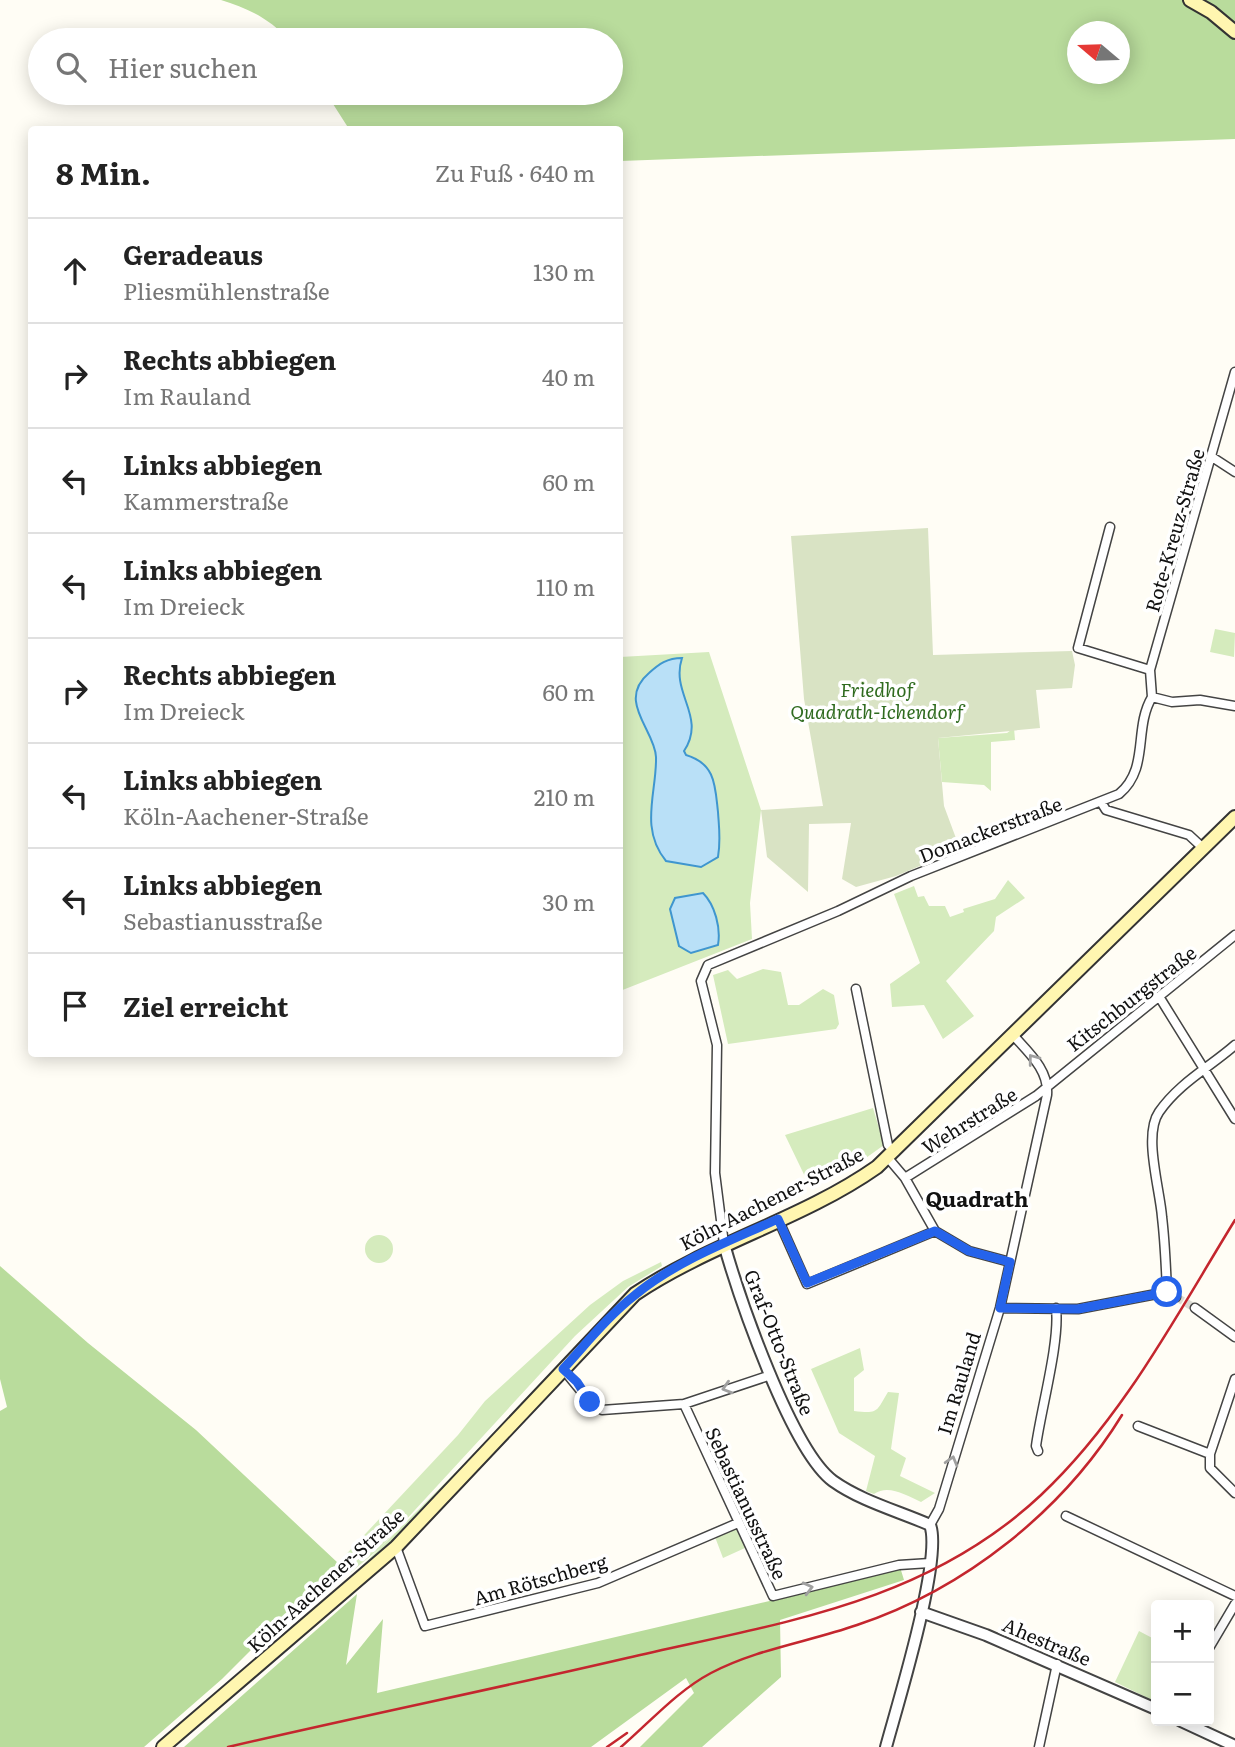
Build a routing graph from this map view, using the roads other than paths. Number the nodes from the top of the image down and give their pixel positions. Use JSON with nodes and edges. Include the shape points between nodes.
{"nodes":[{"id":1,"x":1190,"y":0,"type":"edge"},
{"id":2,"x":1235,"y":32,"type":"edge"},
{"id":3,"x":1235,"y":372,"type":"edge"},
{"id":4,"x":1212,"y":457,"type":"junction"},
{"id":5,"x":1235,"y":472,"type":"edge"},
{"id":6,"x":1110,"y":527,"type":"dead end"},
{"id":7,"x":1150,"y":670,"type":"junction"},
{"id":8,"x":1152,"y":697,"type":"junction"},
{"id":9,"x":1235,"y":706,"type":"edge"},
{"id":10,"x":1101,"y":802,"type":"junction"},
{"id":11,"x":1235,"y":817,"type":"edge"},
{"id":12,"x":1203,"y":848,"type":"junction"},
{"id":13,"x":1235,"y":935,"type":"edge"},
{"id":14,"x":702,"y":974,"type":"joint"},
{"id":15,"x":856,"y":989,"type":"dead end"},
{"id":16,"x":1160,"y":998,"type":"junction"},
{"id":17,"x":1013,"y":1035,"type":"junction"},
{"id":18,"x":1235,"y":1045,"type":"edge"},
{"id":19,"x":1204,"y":1068,"type":"junction"},
{"id":20,"x":1048,"y":1086,"type":"junction"},
{"id":21,"x":1235,"y":1119,"type":"edge"},
{"id":22,"x":892,"y":1155,"type":"junction"},
{"id":23,"x":905,"y":1178,"type":"junction"},
{"id":24,"x":778,"y":1219,"type":"junction"},
{"id":25,"x":935,"y":1231,"type":"junction"},
{"id":26,"x":724,"y":1244,"type":"junction"},
{"id":27,"x":1010,"y":1262,"type":"junction"},
{"id":28,"x":1167,"y":1292,"type":"junction"},
{"id":29,"x":1176,"y":1297,"type":"tunnel mouth"},
{"id":30,"x":1000,"y":1308,"type":"junction"},
{"id":31,"x":1056,"y":1308,"type":"junction"},
{"id":32,"x":1195,"y":1308,"type":"tunnel mouth"},
{"id":33,"x":1235,"y":1337,"type":"edge"},
{"id":34,"x":563,"y":1369,"type":"junction"},
{"id":35,"x":771,"y":1375,"type":"junction"},
{"id":36,"x":1235,"y":1379,"type":"edge"},
{"id":37,"x":684,"y":1404,"type":"junction"},
{"id":38,"x":1138,"y":1426,"type":"dead end"},
{"id":39,"x":1038,"y":1451,"type":"dead end"},
{"id":40,"x":1210,"y":1454,"type":"junction"},
{"id":41,"x":1235,"y":1493,"type":"edge"},
{"id":42,"x":1066,"y":1516,"type":"dead end"},
{"id":43,"x":738,"y":1522,"type":"junction"},
{"id":44,"x":930,"y":1525,"type":"junction"},
{"id":45,"x":396,"y":1547,"type":"junction"},
{"id":46,"x":930,"y":1563,"type":"junction"},
{"id":47,"x":1235,"y":1596,"type":"edge"},
{"id":48,"x":1235,"y":1604,"type":"edge"},
{"id":49,"x":921,"y":1612,"type":"junction"},
{"id":50,"x":1214,"y":1640,"type":"edge"},
{"id":51,"x":1057,"y":1664,"type":"junction"},
{"id":52,"x":1151,"y":1707,"type":"edge"},
{"id":53,"x":1192,"y":1726,"type":"edge"},
{"id":54,"x":1235,"y":1746,"type":"edge"},
{"id":55,"x":163,"y":1747,"type":"edge"},
{"id":56,"x":886,"y":1747,"type":"edge"},
{"id":57,"x":1039,"y":1747,"type":"edge"}],
"edges":[{"from":1,"to":2,"type":"main road"},
{"from":3,"to":4,"type":"street","name":"Rote-Kreuz-Straße"},
{"from":4,"to":5,"type":"street"},
{"from":4,"to":7,"type":"street","name":"Rote-Kreuz-Straße"},
{"from":6,"to":7,"type":"street","via":[[1078,648]]},
{"from":7,"to":8,"type":"street","name":"Rote-Kreuz-Straße"},
{"from":8,"to":9,"type":"street"},
{"from":8,"to":10,"type":"street","name":"Domackerstraße","via":[[1144,714],[1135,773],[1119,794]]},
{"from":10,"to":12,"type":"street","via":[[1105,810],[1189,835]]},
{"from":10,"to":14,"type":"street","name":"Domackerstraße","via":[[911,876],[708,965]]},
{"from":11,"to":12,"type":"main road","name":"Köln-Aachener-Straße"},
{"from":12,"to":17,"type":"main road","name":"Köln-Aachener-Straße"},
{"from":13,"to":16,"type":"street","name":"Kitschburgstraße"},
{"from":14,"to":26,"type":"street","name":"Graf-Otto-Straße","via":[[716,1045],[715,1173]]},
{"from":15,"to":22,"type":"street"},
{"from":16,"to":19,"type":"street"},
{"from":16,"to":20,"type":"street","name":"Kitschburgstraße"},
{"from":20,"to":17,"type":"street","one_way":true,"via":[[1038,1064]]},
{"from":17,"to":22,"type":"main road","name":"Köln-Aachener-Straße"},
{"from":18,"to":19,"type":"street"},
{"from":19,"to":21,"type":"street"},
{"from":19,"to":28,"type":"street","via":[[1159,1112],[1153,1124]]},
{"from":20,"to":23,"type":"street","name":"Wehrstraße"},
{"from":20,"to":27,"type":"street","name":"Im Rauland"},
{"from":22,"to":23,"type":"street"},
{"from":22,"to":24,"type":"main road","name":"Köln-Aachener-Straße","via":[[854,1182]]},
{"from":23,"to":25,"type":"street"},
{"from":24,"to":25,"type":"street","via":[[807,1283]]},
{"from":24,"to":26,"type":"main road","name":"Köln-Aachener-Straße"},
{"from":25,"to":27,"type":"street","via":[[969,1251]]},
{"from":26,"to":34,"type":"main road","name":"Köln-Aachener-Straße","via":[[635,1294]]},
{"from":26,"to":35,"type":"street","name":"Graf-Otto-Straße"},
{"from":27,"to":30,"type":"street","name":"Im Rauland"},
{"from":28,"to":29,"type":"street"},
{"from":28,"to":31,"type":"street","via":[[1078,1309]]},
{"from":30,"to":31,"type":"street"},
{"from":44,"to":30,"type":"street","name":"Im Rauland","one_way":true,"via":[[939,1509]]},
{"from":31,"to":39,"type":"street","via":[[1058,1323],[1043,1395]]},
{"from":32,"to":33,"type":"street"},
{"from":34,"to":37,"type":"street","via":[[602,1410]]},
{"from":34,"to":45,"type":"main road","name":"Köln-Aachener-Straße"},
{"from":35,"to":37,"type":"street","one_way":true},
{"from":35,"to":44,"type":"street","name":"Graf-Otto-Straße","via":[[814,1463],[832,1480]]},
{"from":36,"to":40,"type":"street"},
{"from":37,"to":43,"type":"street","name":"Sebastianusstraße"},
{"from":38,"to":40,"type":"street"},
{"from":40,"to":41,"type":"street","via":[[1210,1468]]},
{"from":42,"to":47,"type":"street"},
{"from":43,"to":45,"type":"street","name":"Am Rötschberg","via":[[598,1583],[425,1626]]},
{"from":43,"to":46,"type":"street","name":"Sebastianusstraße","one_way":true,"via":[[773,1596],[899,1565]]},
{"from":44,"to":46,"type":"street","name":"Im Rauland","via":[[934,1536]]},
{"from":45,"to":55,"type":"main road","name":"Köln-Aachener-Straße"},
{"from":46,"to":49,"type":"street","name":"Im Rauland"},
{"from":48,"to":50,"type":"street"},
{"from":49,"to":51,"type":"street","name":"Ahestraße"},
{"from":49,"to":56,"type":"street","name":"Im Rauland"},
{"from":51,"to":52,"type":"street","name":"Ahestraße"},
{"from":51,"to":57,"type":"street"},
{"from":53,"to":54,"type":"street"}]}
